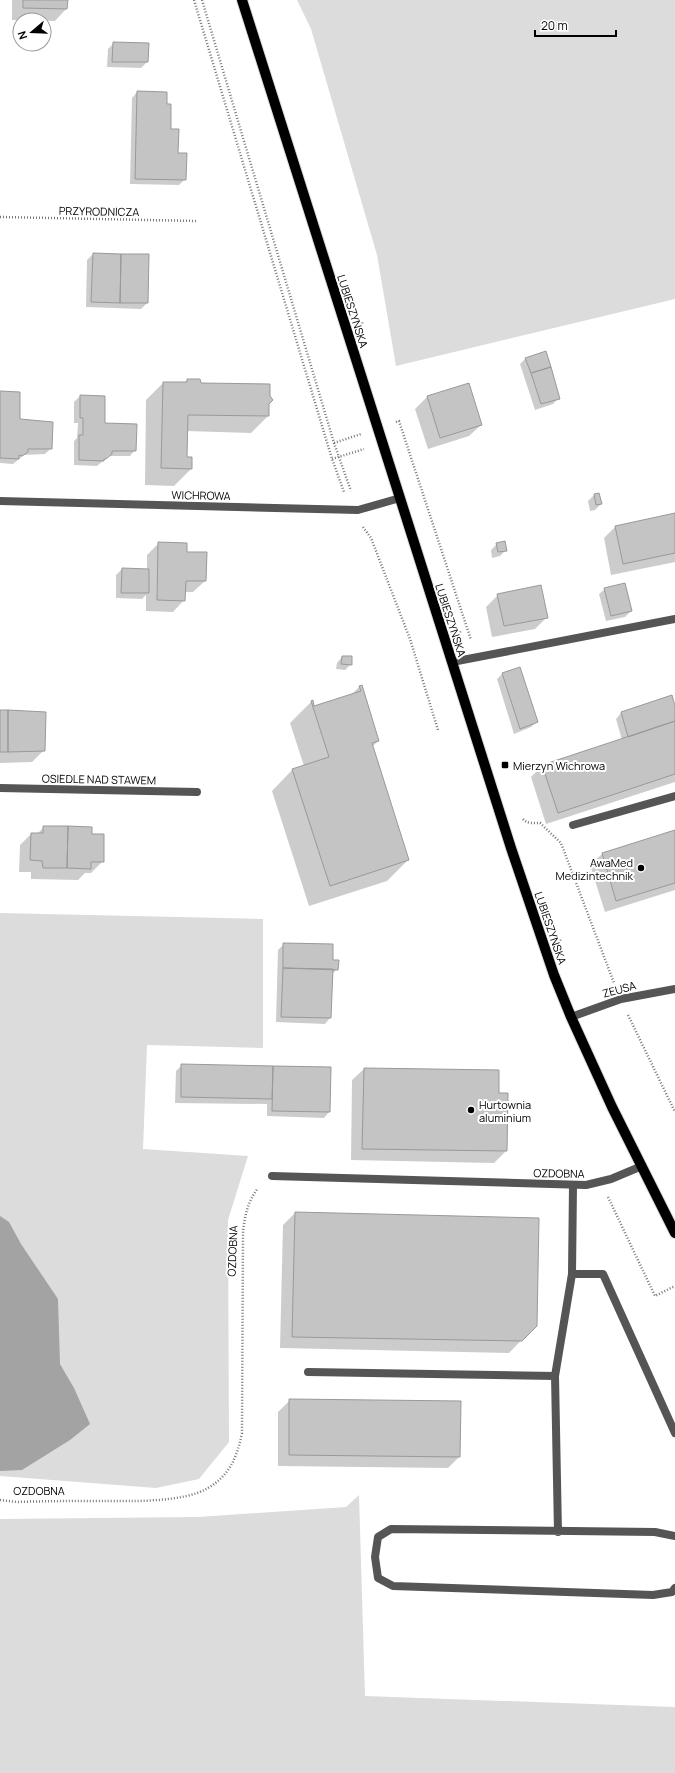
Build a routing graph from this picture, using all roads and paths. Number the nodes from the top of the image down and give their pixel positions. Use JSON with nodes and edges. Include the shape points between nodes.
{"nodes":[{"id":1,"x":194,"y":0,"type":"edge"},
{"id":2,"x":202,"y":0,"type":"edge"},
{"id":3,"x":242,"y":0,"type":"edge"},
{"id":4,"x":0,"y":217,"type":"edge"},
{"id":5,"x":197,"y":220,"type":"dead end"},
{"id":6,"x":399,"y":421,"type":"dead end"},
{"id":7,"x":400,"y":498,"type":"junction"},
{"id":8,"x":0,"y":501,"type":"edge"},
{"id":9,"x":354,"y":510,"type":"junction"},
{"id":10,"x":675,"y":619,"type":"edge"},
{"id":11,"x":477,"y":657,"type":"junction"},
{"id":12,"x":452,"y":662,"type":"junction"},
{"id":13,"x":438,"y":730,"type":"dead end"},
{"id":14,"x":0,"y":788,"type":"edge"},
{"id":15,"x":197,"y":792,"type":"dead end"},
{"id":16,"x":675,"y":796,"type":"edge"},
{"id":17,"x":521,"y":816,"type":"dead end"},
{"id":18,"x":574,"y":825,"type":"dead end"},
{"id":19,"x":675,"y":989,"type":"edge"},
{"id":20,"x":621,"y":999,"type":"junction"},
{"id":21,"x":571,"y":1017,"type":"junction"},
{"id":22,"x":675,"y":1112,"type":"edge"},
{"id":23,"x":642,"y":1166,"type":"junction"},
{"id":24,"x":272,"y":1176,"type":"joint"},
{"id":25,"x":601,"y":1183,"type":"junction"},
{"id":26,"x":573,"y":1185,"type":"junction"},
{"id":27,"x":675,"y":1233,"type":"edge"},
{"id":28,"x":572,"y":1274,"type":"junction"},
{"id":29,"x":675,"y":1286,"type":"edge"},
{"id":30,"x":308,"y":1372,"type":"dead end"},
{"id":31,"x":555,"y":1376,"type":"junction"},
{"id":32,"x":675,"y":1433,"type":"edge"},
{"id":33,"x":0,"y":1500,"type":"edge"},
{"id":34,"x":558,"y":1532,"type":"junction"},
{"id":35,"x":675,"y":1536,"type":"edge"},
{"id":36,"x":675,"y":1588,"type":"edge"}],
"edges":[{"from":1,"to":9,"type":"path","via":[[332,459]]},
{"from":2,"to":9,"type":"path"},
{"from":3,"to":7,"type":"main road","name":"LUBIESZYŃSKA"},
{"from":4,"to":5,"type":"path","name":"PRZYRODNICZA"},
{"from":6,"to":11,"type":"path"},
{"from":7,"to":9,"type":"street","name":"WICHROWA"},
{"from":7,"to":12,"type":"main road","name":"LUBIESZYŃSKA"},
{"from":8,"to":9,"type":"street","name":"WICHROWA"},
{"from":9,"to":13,"type":"path","via":[[371,538],[410,639]]},
{"from":10,"to":11,"type":"street"},
{"from":11,"to":12,"type":"street"},
{"from":12,"to":21,"type":"main road","name":"LUBIESZYŃSKA","via":[[535,921]]},
{"from":14,"to":15,"type":"street","name":"OSIEDLE NAD STAWEM"},
{"from":16,"to":18,"type":"street"},
{"from":17,"to":20,"type":"path","via":[[525,821],[540,823],[561,843]]},
{"from":19,"to":20,"type":"street","name":"ZEUSA"},
{"from":20,"to":21,"type":"street","name":"ZEUSA"},
{"from":20,"to":22,"type":"path"},
{"from":21,"to":23,"type":"main road","name":"LUBIESZYŃSKA"},
{"from":23,"to":25,"type":"street","name":"OZDOBNA"},
{"from":23,"to":27,"type":"main road","name":"LUBIESZYŃSKA"},
{"from":24,"to":26,"type":"street","name":"OZDOBNA"},
{"from":24,"to":33,"type":"path","name":"OZDOBNA","via":[[252,1196],[245,1214],[242,1253],[242,1433],[238,1453],[224,1475],[206,1489],[181,1497],[142,1500]]},
{"from":25,"to":26,"type":"street","name":"OZDOBNA"},
{"from":25,"to":29,"type":"path","via":[[655,1296]]},
{"from":26,"to":28,"type":"street"},
{"from":28,"to":31,"type":"street"},
{"from":28,"to":32,"type":"street","via":[[603,1274]]},
{"from":30,"to":31,"type":"street"},
{"from":31,"to":34,"type":"street"},
{"from":34,"to":35,"type":"street","via":[[655,1532]]},
{"from":34,"to":36,"type":"street","via":[[391,1529],[378,1537],[375,1557],[378,1578],[393,1586],[653,1595],[672,1592]]}]}
